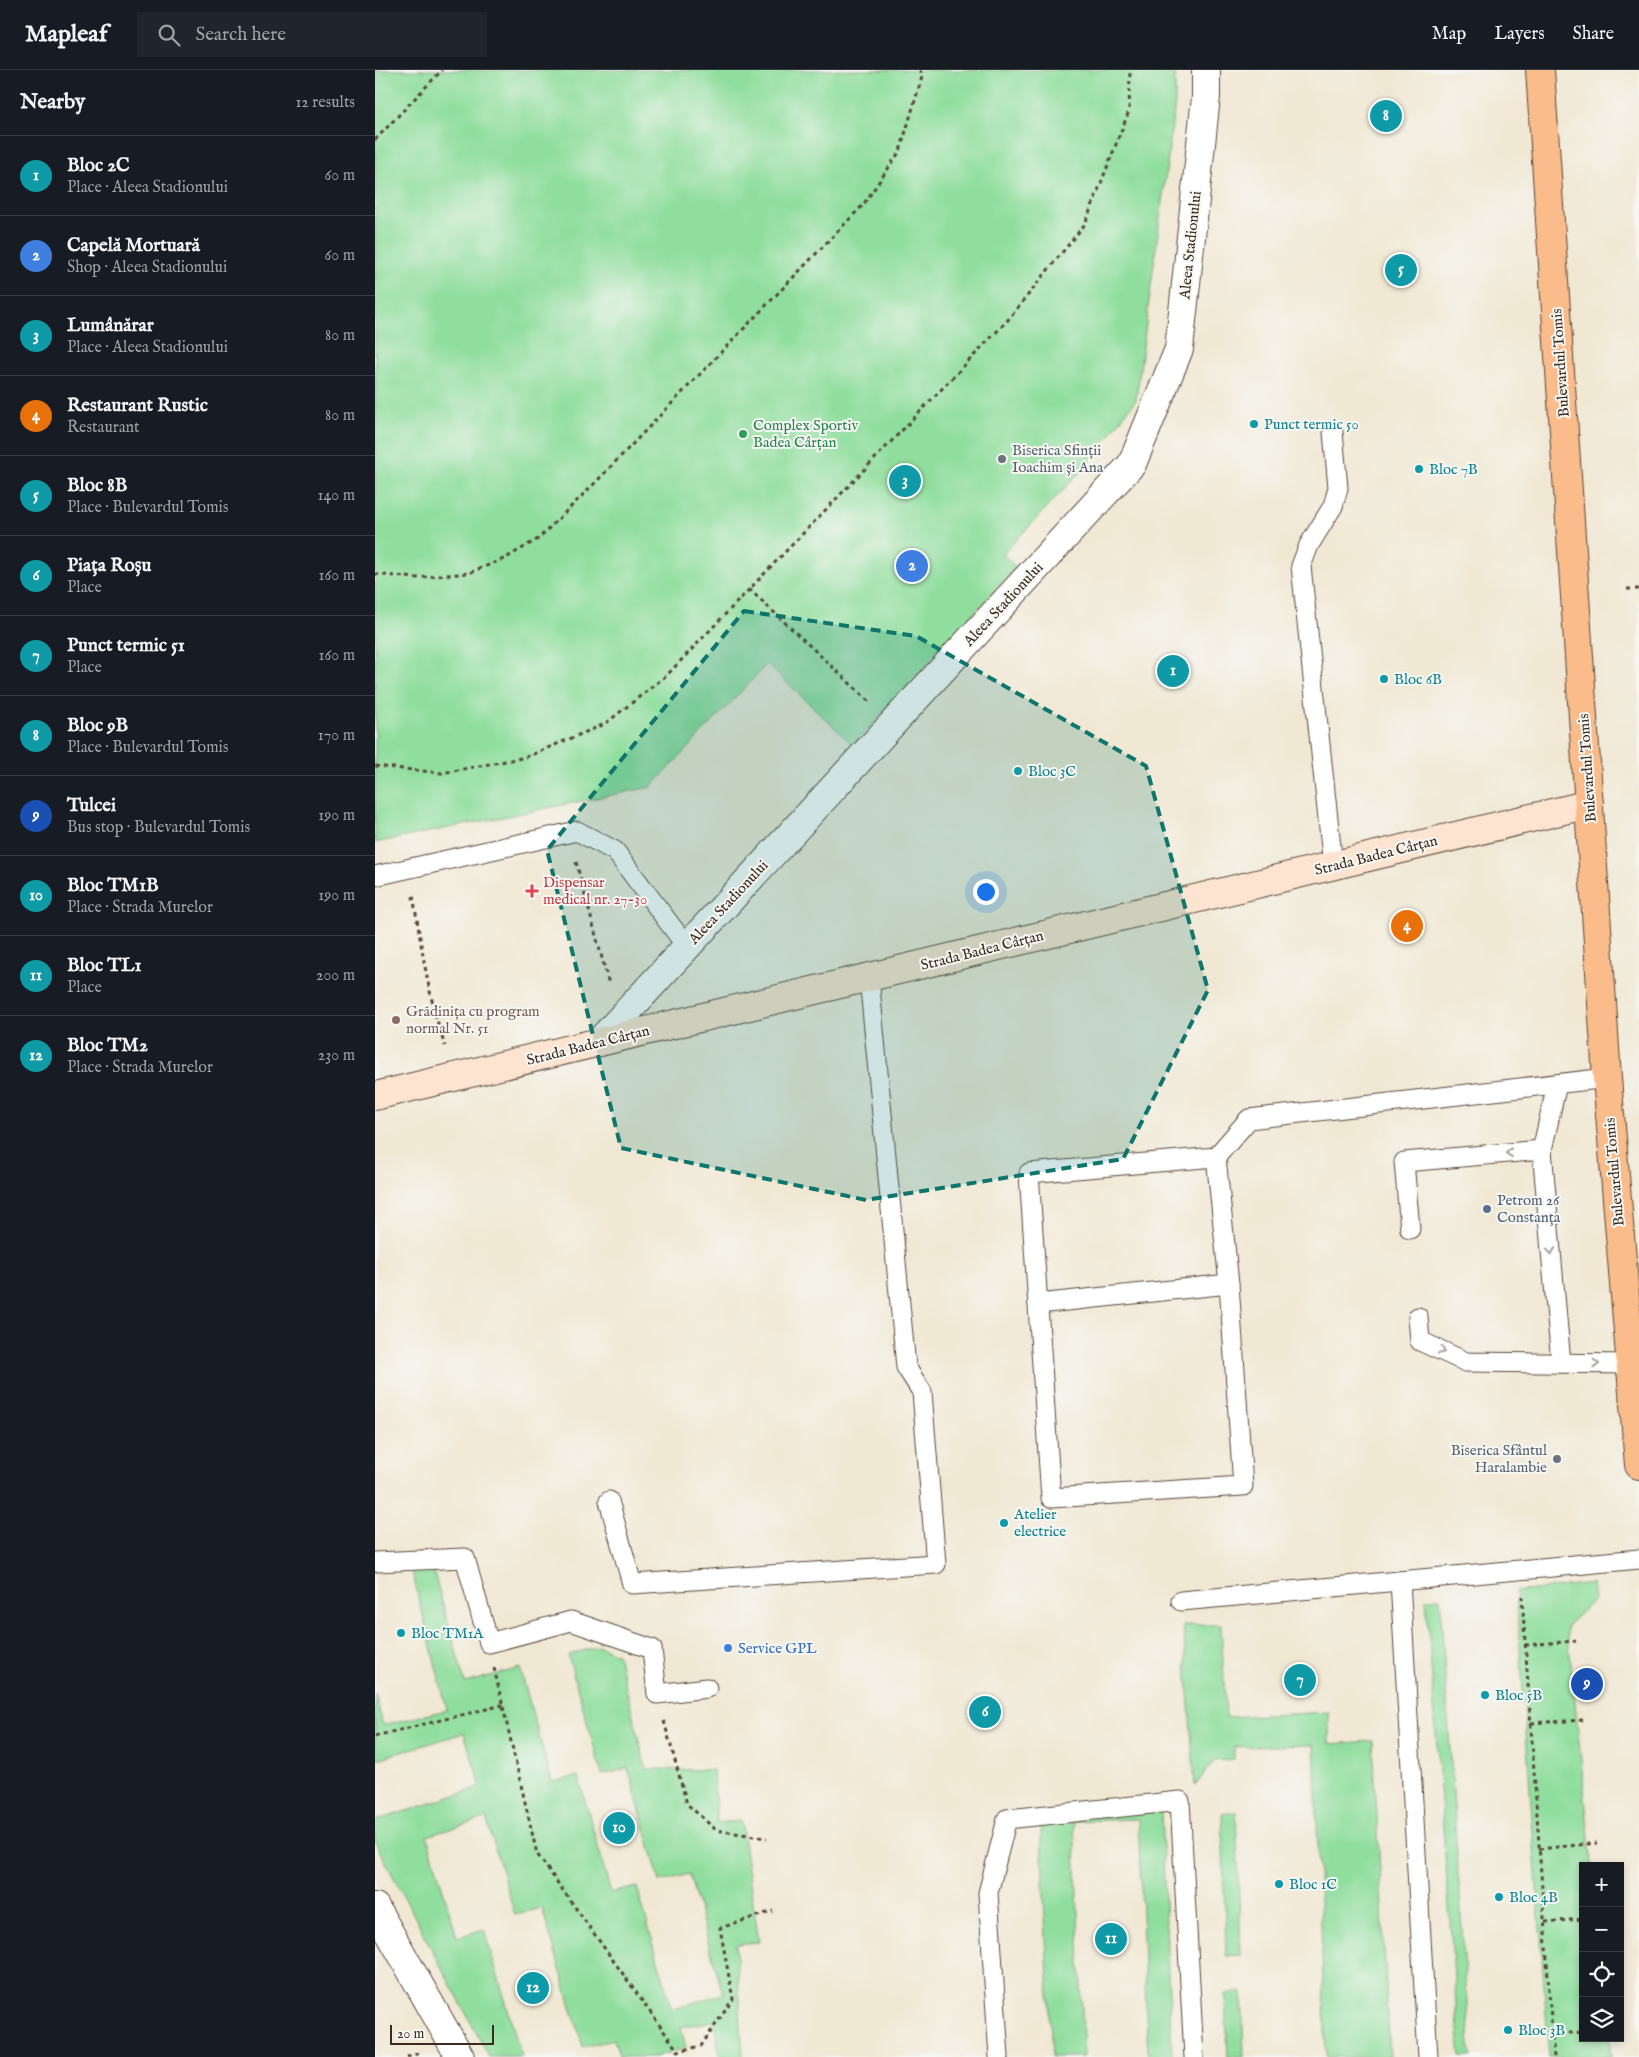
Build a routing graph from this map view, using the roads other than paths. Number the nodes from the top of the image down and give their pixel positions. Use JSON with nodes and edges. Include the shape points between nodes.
{"nodes":[{"id":1,"x":1206,"y":70,"type":"edge"},
{"id":2,"x":1541,"y":70,"type":"edge"},
{"id":3,"x":1333,"y":432,"type":"dead end"},
{"id":4,"x":1589,"y":804,"type":"junction"},
{"id":5,"x":1333,"y":866,"type":"junction"},
{"id":6,"x":375,"y":876,"type":"edge"},
{"id":7,"x":687,"y":947,"type":"junction"},
{"id":8,"x":869,"y":977,"type":"junction"},
{"id":9,"x":599,"y":1042,"type":"junction"},
{"id":10,"x":1607,"y":1078,"type":"junction"},
{"id":11,"x":1557,"y":1084,"type":"junction"},
{"id":12,"x":375,"y":1096,"type":"edge"},
{"id":13,"x":1542,"y":1150,"type":"junction"},
{"id":14,"x":1216,"y":1157,"type":"junction"},
{"id":15,"x":1410,"y":1228,"type":"dead end"},
{"id":16,"x":1229,"y":1284,"type":"junction"},
{"id":17,"x":1038,"y":1304,"type":"junction"},
{"id":18,"x":1417,"y":1317,"type":"dead end"},
{"id":19,"x":1561,"y":1364,"type":"junction"},
{"id":20,"x":1631,"y":1364,"type":"junction"},
{"id":21,"x":1639,"y":1463,"type":"edge"},
{"id":22,"x":609,"y":1500,"type":"dead end"},
{"id":23,"x":1639,"y":1559,"type":"edge"},
{"id":24,"x":375,"y":1562,"type":"edge"},
{"id":25,"x":1400,"y":1581,"type":"junction"},
{"id":26,"x":1181,"y":1601,"type":"dead end"},
{"id":27,"x":707,"y":1688,"type":"dead end"},
{"id":28,"x":375,"y":1907,"type":"edge"},
{"id":29,"x":460,"y":2057,"type":"edge"},
{"id":30,"x":999,"y":2057,"type":"edge"},
{"id":31,"x":1194,"y":2057,"type":"edge"},
{"id":32,"x":1428,"y":2057,"type":"edge"}],
"edges":[{"from":1,"to":7,"type":"street","name":"Aleea Stadionului","via":[[1206,97],[1179,349],[1132,464]]},
{"from":2,"to":4,"type":"main road","name":"Bulevardul Tomis"},
{"from":3,"to":5,"type":"lane","via":[[1338,488],[1333,506],[1309,545],[1301,566]]},
{"from":4,"to":5,"type":"street","name":"Strada Badea Cârțan"},
{"from":4,"to":10,"type":"main road","name":"Bulevardul Tomis"},
{"from":5,"to":8,"type":"street","name":"Strada Badea Cârțan"},
{"from":6,"to":7,"type":"lane","via":[[577,830],[615,851]]},
{"from":7,"to":9,"type":"street","name":"Aleea Stadionului"},
{"from":8,"to":9,"type":"street","name":"Strada Badea Cârțan"},
{"from":8,"to":22,"type":"lane","via":[[906,1367],[922,1392],[936,1564],[631,1584]]},
{"from":9,"to":12,"type":"street","name":"Strada Badea Cârțan"},
{"from":10,"to":11,"type":"lane"},
{"from":10,"to":20,"type":"main road","name":"Bulevardul Tomis"},
{"from":11,"to":13,"type":"lane"},
{"from":11,"to":14,"type":"lane","via":[[1249,1119]]},
{"from":13,"to":15,"type":"lane","one_way":true,"via":[[1404,1162]]},
{"from":13,"to":19,"type":"lane","one_way":true},
{"from":14,"to":16,"type":"lane"},
{"from":14,"to":17,"type":"lane","via":[[1029,1173]]},
{"from":16,"to":17,"type":"lane"},
{"from":16,"to":17,"type":"lane","via":[[1243,1486],[1051,1498]]},
{"from":18,"to":19,"type":"lane","one_way":true,"via":[[1420,1341],[1466,1362]]},
{"from":19,"to":20,"type":"lane","one_way":true},
{"from":20,"to":21,"type":"main road","name":"Bulevardul Tomis"},
{"from":23,"to":25,"type":"lane"},
{"from":24,"to":27,"type":"lane","via":[[465,1558],[489,1643],[571,1622],[652,1649],[657,1694]]},
{"from":25,"to":26,"type":"lane"},
{"from":25,"to":32,"type":"lane"},
{"from":28,"to":29,"type":"street"},
{"from":30,"to":31,"type":"lane","via":[[987,1893],[1007,1819],[1180,1801]]}]}
